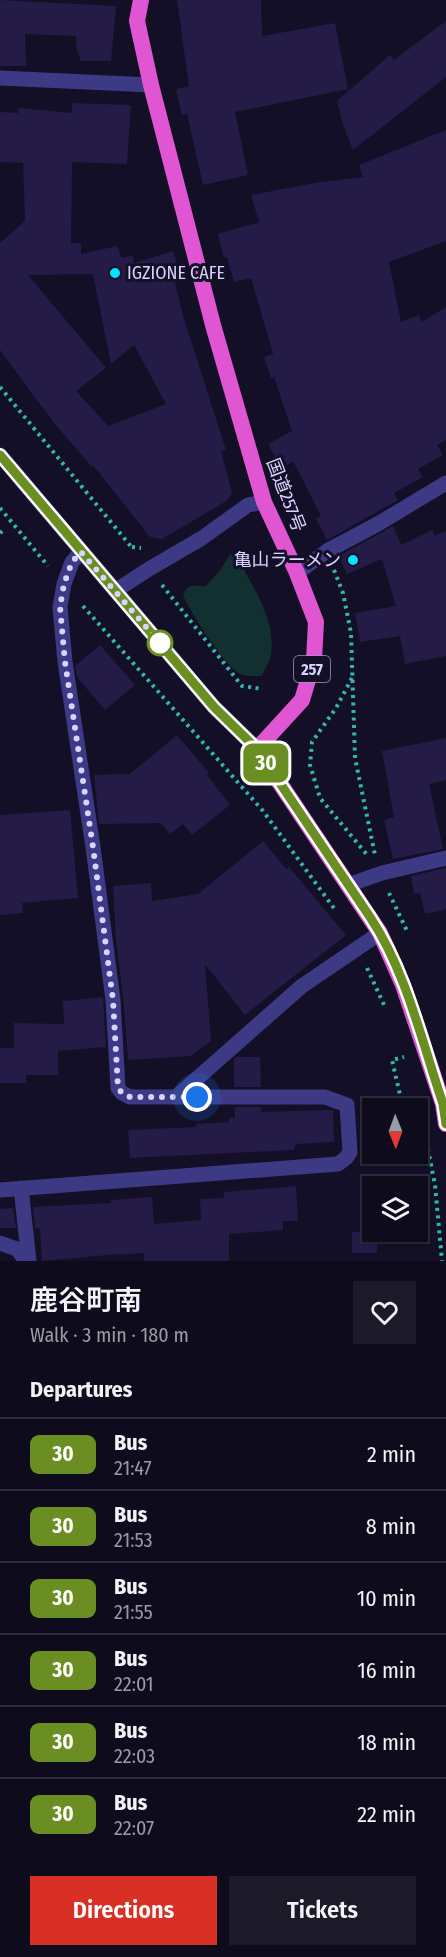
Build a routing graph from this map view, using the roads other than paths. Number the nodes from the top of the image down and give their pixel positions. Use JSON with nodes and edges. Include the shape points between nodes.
{"nodes":[{"id":1,"x":141,"y":0,"type":"edge"},
{"id":2,"x":0,"y":78,"type":"edge"},
{"id":3,"x":151,"y":85,"type":"junction"},
{"id":4,"x":0,"y":455,"type":"edge"},
{"id":5,"x":446,"y":483,"type":"edge"},
{"id":6,"x":264,"y":502,"type":"junction"},
{"id":7,"x":81,"y":552,"type":"junction"},
{"id":8,"x":297,"y":573,"type":"junction"},
{"id":9,"x":115,"y":591,"type":"junction"},
{"id":10,"x":257,"y":749,"type":"junction"},
{"id":11,"x":446,"y":858,"type":"edge"},
{"id":12,"x":348,"y":885,"type":"junction"},
{"id":13,"x":380,"y":933,"type":"junction"},
{"id":14,"x":176,"y":1097,"type":"junction"},
{"id":15,"x":446,"y":1124,"type":"edge"},
{"id":16,"x":21,"y":1188,"type":"junction"},
{"id":17,"x":0,"y":1190,"type":"edge"},
{"id":18,"x":0,"y":1243,"type":"edge"},
{"id":19,"x":27,"y":1261,"type":"edge"}],
"edges":[{"from":1,"to":3,"type":"highway","name":"国道257号","number":"257","via":[[137,21]]},
{"from":2,"to":3,"type":"street"},
{"from":3,"to":6,"type":"highway","name":"国道257号","number":"257"},
{"from":4,"to":7,"type":"street"},
{"from":5,"to":8,"type":"street","via":[[327,551]]},
{"from":6,"to":8,"type":"highway","name":"国道257号","number":"257"},
{"from":6,"to":9,"type":"street","via":[[248,505]]},
{"from":7,"to":9,"type":"street"},
{"from":7,"to":14,"type":"street","via":[[72,562],[60,607],[113,1000],[118,1088],[130,1097]]},
{"from":8,"to":10,"type":"highway","name":"国道257号","number":"257","via":[[316,622],[314,660],[302,700]]},
{"from":9,"to":10,"type":"street","via":[[214,707]]},
{"from":10,"to":12,"type":"highway"},
{"from":11,"to":12,"type":"street"},
{"from":12,"to":13,"type":"highway"},
{"from":13,"to":14,"type":"street","via":[[302,986]]},
{"from":13,"to":15,"type":"highway","via":[[403,985],[443,1104]]},
{"from":14,"to":16,"type":"street","via":[[325,1097],[347,1105],[350,1152],[338,1164]]},
{"from":16,"to":17,"type":"street"},
{"from":16,"to":19,"type":"street"},
{"from":18,"to":19,"type":"street","via":[[17,1249]]}]}
